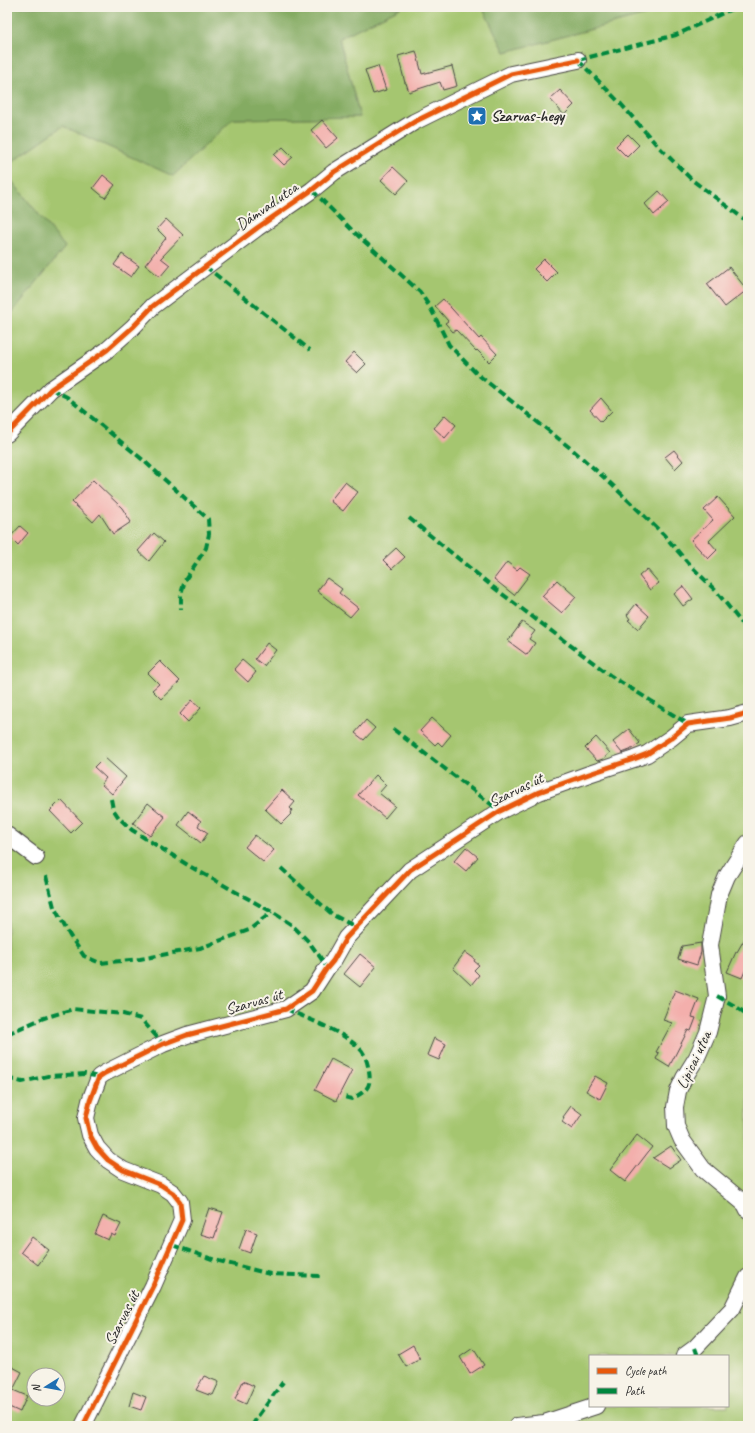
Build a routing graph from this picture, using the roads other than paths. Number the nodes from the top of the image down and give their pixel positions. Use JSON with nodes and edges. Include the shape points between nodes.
{"nodes":[{"id":1,"x":578,"y":60,"type":"dead end"},
{"id":2,"x":7,"y":434,"type":"edge"},
{"id":3,"x":748,"y":713,"type":"edge"},
{"id":4,"x":7,"y":834,"type":"edge"},
{"id":5,"x":748,"y":843,"type":"edge"},
{"id":6,"x":36,"y":857,"type":"dead end"},
{"id":7,"x":748,"y":1210,"type":"edge"},
{"id":8,"x":748,"y":1277,"type":"edge"},
{"id":9,"x":685,"y":1355,"type":"edge"},
{"id":10,"x":593,"y":1407,"type":"edge"},
{"id":11,"x":83,"y":1426,"type":"edge"},
{"id":12,"x":517,"y":1426,"type":"edge"}],
"edges":[{"from":1,"to":2,"type":"street","name":"Dámvad utca","via":[[511,74],[414,122],[334,172],[153,306],[106,350],[51,389]]},
{"from":3,"to":11,"type":"street","name":"Szarvas út","via":[[688,724],[646,754],[539,792],[500,811],[410,870],[346,938],[312,992],[286,1009],[187,1035],[164,1044],[99,1077],[86,1118],[90,1135],[97,1148],[108,1160],[123,1170],[161,1185],[173,1193],[180,1202],[182,1220],[153,1286]]},
{"from":4,"to":6,"type":"street"},
{"from":5,"to":7,"type":"street","name":"Lipicai utca","via":[[727,876],[719,895],[710,945],[717,996],[708,1032],[678,1091],[675,1107],[676,1126],[686,1146],[703,1169],[745,1204]]},
{"from":8,"to":9,"type":"street","via":[[732,1309]]},
{"from":10,"to":12,"type":"street","via":[[544,1423]]}]}
